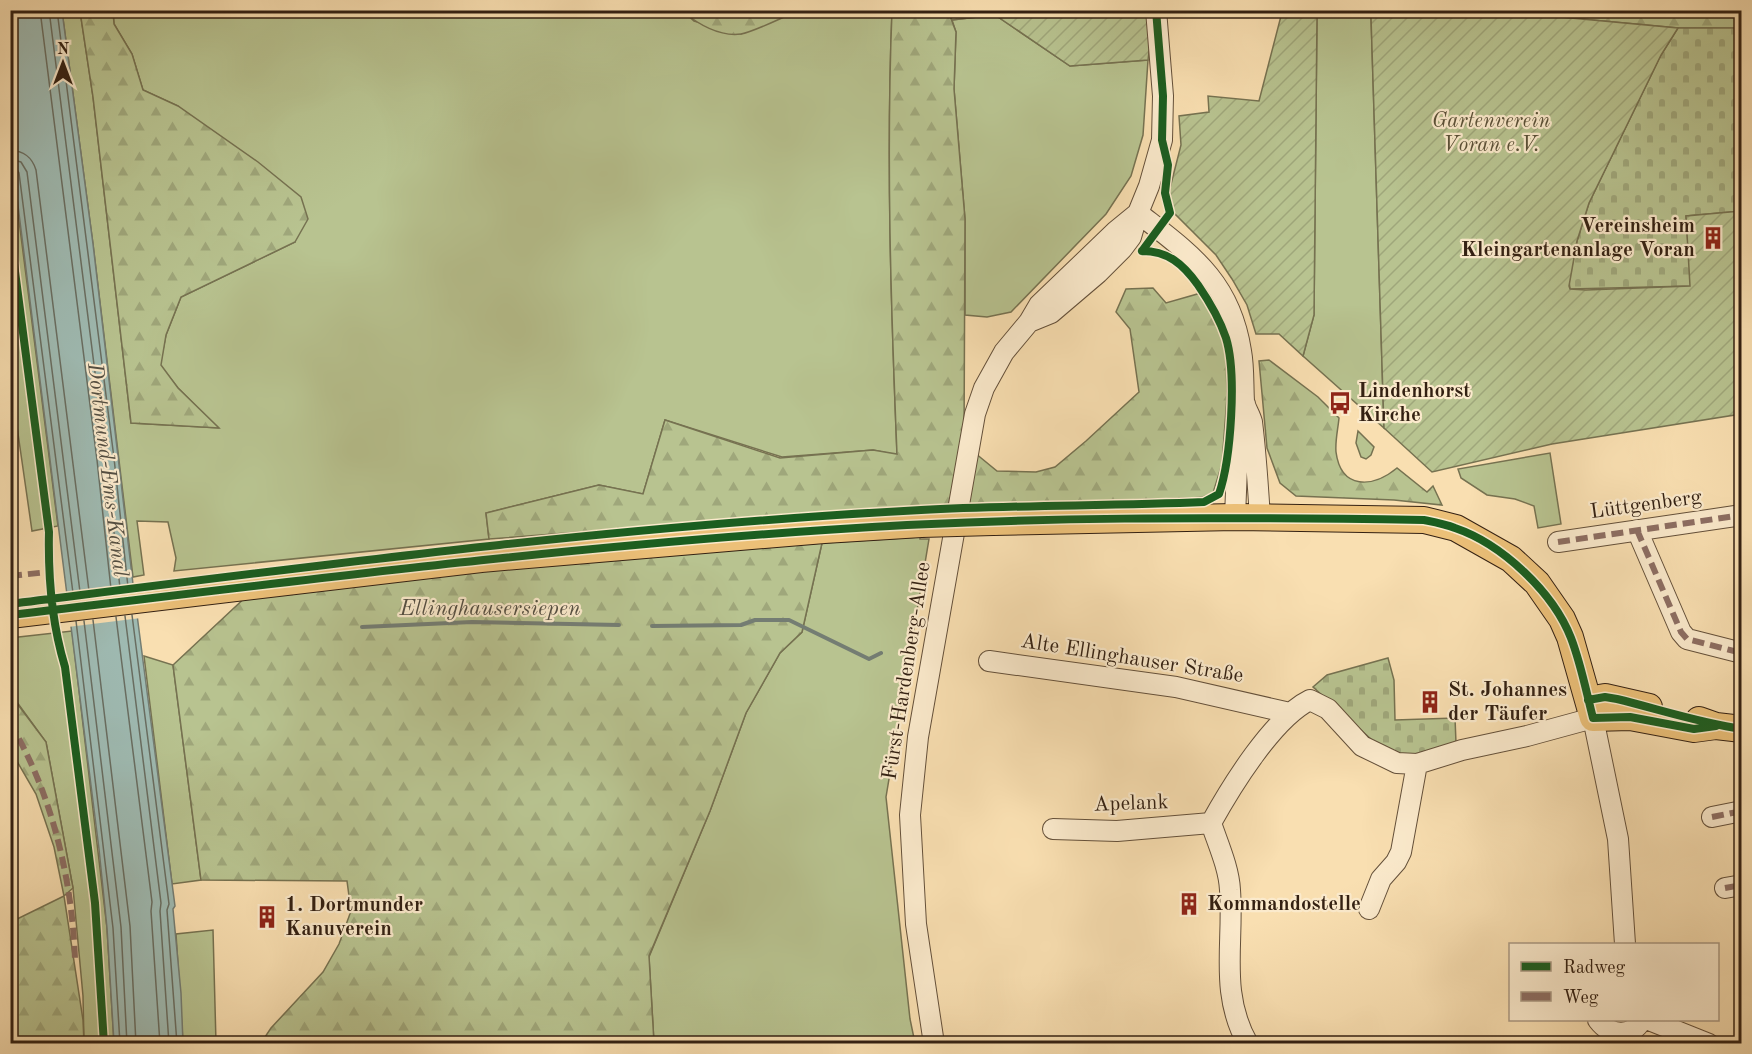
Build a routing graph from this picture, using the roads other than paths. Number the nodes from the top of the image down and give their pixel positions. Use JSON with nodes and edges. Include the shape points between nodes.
{"nodes":[{"id":1,"x":1156,"y":10,"type":"edge"},
{"id":2,"x":1138,"y":213,"type":"junction"},
{"id":3,"x":1245,"y":404,"type":"junction"},
{"id":4,"x":1742,"y":515,"type":"edge"},
{"id":5,"x":1235,"y":517,"type":"junction"},
{"id":6,"x":1260,"y":518,"type":"junction"},
{"id":7,"x":1637,"y":530,"type":"junction"},
{"id":8,"x":1558,"y":542,"type":"dead end"},
{"id":9,"x":10,"y":615,"type":"edge"},
{"id":10,"x":1742,"y":653,"type":"edge"},
{"id":11,"x":989,"y":661,"type":"dead end"},
{"id":12,"x":1590,"y":709,"type":"junction"},
{"id":13,"x":1290,"y":713,"type":"junction"},
{"id":14,"x":1742,"y":729,"type":"edge"},
{"id":15,"x":1417,"y":764,"type":"junction"},
{"id":16,"x":1742,"y":811,"type":"edge"},
{"id":17,"x":1712,"y":816,"type":"dead end"},
{"id":18,"x":1211,"y":823,"type":"junction"},
{"id":19,"x":1053,"y":829,"type":"dead end"},
{"id":20,"x":1368,"y":909,"type":"dead end"},
{"id":21,"x":1625,"y":943,"type":"edge"},
{"id":22,"x":1641,"y":1021,"type":"edge"},
{"id":23,"x":1652,"y":1021,"type":"edge"},
{"id":24,"x":1604,"y":1031,"type":"edge"},
{"id":25,"x":934,"y":1044,"type":"edge"},
{"id":26,"x":1248,"y":1044,"type":"edge"},
{"id":27,"x":1709,"y":1044,"type":"edge"}],
"edges":[{"from":1,"to":2,"type":"street","name":"Fürst-Hardenberg-Allee","via":[[1163,96],[1162,140]]},
{"from":2,"to":3,"type":"street","via":[[1204,268],[1225,298],[1241,352]]},
{"from":2,"to":25,"type":"street","name":"Fürst-Hardenberg-Allee","via":[[1131,237],[1122,249],[1051,313],[1029,322],[1004,352],[975,414],[918,737],[910,815],[916,924]]},
{"from":3,"to":5,"type":"street","via":[[1239,416]]},
{"from":3,"to":6,"type":"street","via":[[1254,438]]},
{"from":4,"to":7,"type":"street","name":"Lüttgenberg"},
{"from":5,"to":6,"type":"main road"},
{"from":5,"to":9,"type":"main road","bridge":true,"via":[[824,530],[482,558]]},
{"from":6,"to":12,"type":"main road","via":[[1424,520],[1467,534],[1511,559],[1537,583],[1562,619],[1574,647]]},
{"from":7,"to":8,"type":"street","name":"Lüttgenberg"},
{"from":7,"to":10,"type":"street","via":[[1687,639]]},
{"from":11,"to":13,"type":"street","name":"Alte Ellinghauser Straße","via":[[1176,687]]},
{"from":12,"to":14,"type":"main road","via":[[1605,697]]},
{"from":12,"to":15,"type":"street","via":[[1527,736]]},
{"from":12,"to":21,"type":"street","via":[[1618,839]]},
{"from":13,"to":15,"type":"street","via":[[1310,700],[1328,710],[1362,746],[1397,764]]},
{"from":13,"to":18,"type":"street","via":[[1247,765]]},
{"from":15,"to":20,"type":"street","via":[[1401,852],[1381,879]]},
{"from":16,"to":17,"type":"street"},
{"from":18,"to":19,"type":"street","name":"Apelank","via":[[1117,831]]},
{"from":18,"to":26,"type":"street","via":[[1230,888],[1230,987],[1238,1023]]},
{"from":22,"to":24,"type":"street","via":[[1626,1032]]},
{"from":23,"to":27,"type":"street"}]}
